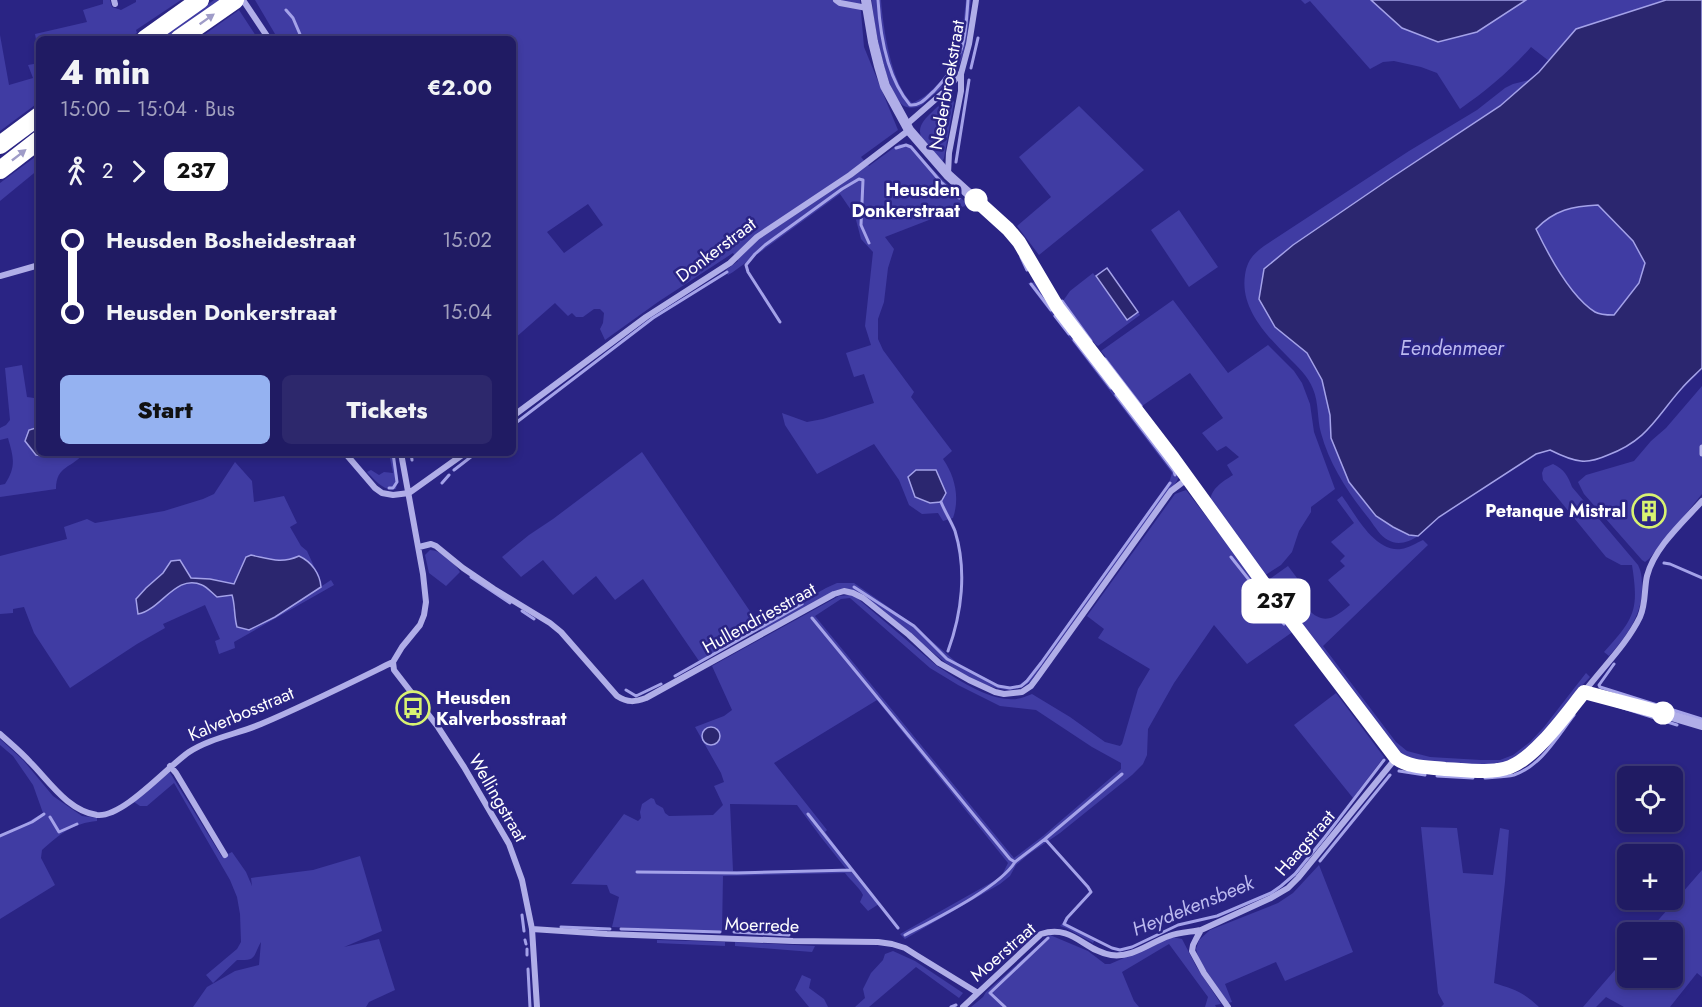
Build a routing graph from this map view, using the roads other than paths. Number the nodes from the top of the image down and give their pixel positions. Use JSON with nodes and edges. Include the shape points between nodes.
{"nodes":[{"id":1,"x":200,"y":0,"type":"edge"},
{"id":2,"x":235,"y":0,"type":"edge"},
{"id":3,"x":243,"y":0,"type":"edge"},
{"id":4,"x":836,"y":0,"type":"edge"},
{"id":5,"x":976,"y":0,"type":"edge"},
{"id":6,"x":867,"y":4,"type":"edge"},
{"id":7,"x":149,"y":36,"type":"edge"},
{"id":8,"x":183,"y":36,"type":"edge"},
{"id":9,"x":267,"y":36,"type":"edge"},
{"id":10,"x":961,"y":74,"type":"junction"},
{"id":11,"x":36,"y":118,"type":"edge"},
{"id":12,"x":907,"y":128,"type":"junction"},
{"id":13,"x":36,"y":142,"type":"edge"},
{"id":14,"x":0,"y":145,"type":"edge"},
{"id":15,"x":0,"y":170,"type":"edge"},
{"id":16,"x":948,"y":175,"type":"junction"},
{"id":17,"x":36,"y":266,"type":"edge"},
{"id":18,"x":0,"y":276,"type":"edge"},
{"id":19,"x":516,"y":414,"type":"edge"},
{"id":20,"x":1702,"y":447,"type":"edge"},
{"id":21,"x":1702,"y":454,"type":"edge"},
{"id":22,"x":348,"y":456,"type":"edge"},
{"id":23,"x":402,"y":456,"type":"edge"},
{"id":24,"x":461,"y":456,"type":"edge"},
{"id":25,"x":1187,"y":479,"type":"junction"},
{"id":26,"x":409,"y":493,"type":"junction"},
{"id":27,"x":1702,"y":501,"type":"edge"},
{"id":28,"x":418,"y":547,"type":"junction"},
{"id":29,"x":393,"y":662,"type":"junction"},
{"id":30,"x":1584,"y":692,"type":"junction"},
{"id":31,"x":1702,"y":725,"type":"edge"},
{"id":32,"x":0,"y":734,"type":"edge"},
{"id":33,"x":1396,"y":758,"type":"junction"},
{"id":34,"x":170,"y":766,"type":"junction"},
{"id":35,"x":225,"y":855,"type":"dead end"},
{"id":36,"x":532,"y":929,"type":"junction"},
{"id":37,"x":1202,"y":930,"type":"junction"},
{"id":38,"x":978,"y":993,"type":"junction"},
{"id":39,"x":537,"y":1007,"type":"edge"},
{"id":40,"x":963,"y":1007,"type":"edge"},
{"id":41,"x":1228,"y":1007,"type":"edge"}],
"edges":[{"from":1,"to":7,"type":"highway"},
{"from":8,"to":2,"type":"highway","one_way":true},
{"from":3,"to":9,"type":"street"},
{"from":4,"to":6,"type":"street"},
{"from":5,"to":10,"type":"street","name":"Nederbroekstraat"},
{"from":6,"to":12,"type":"street","via":[[885,86]]},
{"from":10,"to":12,"type":"street","name":"Donkerstraat"},
{"from":10,"to":16,"type":"street","name":"Nederbroekstraat"},
{"from":11,"to":14,"type":"highway"},
{"from":12,"to":16,"type":"street"},
{"from":12,"to":19,"type":"street","name":"Donkerstraat","via":[[850,175],[757,237],[730,263],[646,317]]},
{"from":15,"to":13,"type":"highway","one_way":true},
{"from":16,"to":25,"type":"street","via":[[1019,242],[1058,308]]},
{"from":17,"to":18,"type":"street"},
{"from":20,"to":21,"type":"street"},
{"from":22,"to":26,"type":"street","via":[[382,493]]},
{"from":23,"to":26,"type":"street"},
{"from":24,"to":26,"type":"street"},
{"from":25,"to":28,"type":"street","name":"Hullendriesstraat","via":[[1171,491],[1037,678],[1022,692],[1013,694],[995,692],[939,663],[863,598],[844,591],[646,698],[624,700],[553,625],[436,546]]},
{"from":25,"to":33,"type":"street"},
{"from":26,"to":28,"type":"street"},
{"from":27,"to":30,"type":"street","via":[[1652,562],[1639,619]]},
{"from":28,"to":29,"type":"street","via":[[426,602],[424,615]]},
{"from":29,"to":34,"type":"street","name":"Kalverbosstraat","via":[[259,725],[192,750]]},
{"from":29,"to":36,"type":"street","name":"Wellingstraat","via":[[394,670],[438,727],[509,844],[522,880]]},
{"from":30,"to":31,"type":"street"},
{"from":30,"to":33,"type":"street","via":[[1549,734],[1509,767],[1435,768],[1402,763]]},
{"from":32,"to":34,"type":"street","name":"Kalverbosstraat","via":[[67,801],[97,815],[128,804]]},
{"from":33,"to":37,"type":"street","name":"Haagstraat","via":[[1287,888]]},
{"from":34,"to":35,"type":"street"},
{"from":36,"to":38,"type":"street","name":"Moerrede","via":[[885,943],[905,948]]},
{"from":36,"to":39,"type":"street","name":"Wellingstraat"},
{"from":37,"to":38,"type":"street","name":"Moerstraat","via":[[1170,936],[1130,954],[1118,955],[1108,955],[1067,933],[1048,932],[1024,948]]},
{"from":37,"to":41,"type":"street","via":[[1192,951]]},
{"from":38,"to":40,"type":"street","name":"Moerstraat"}]}
